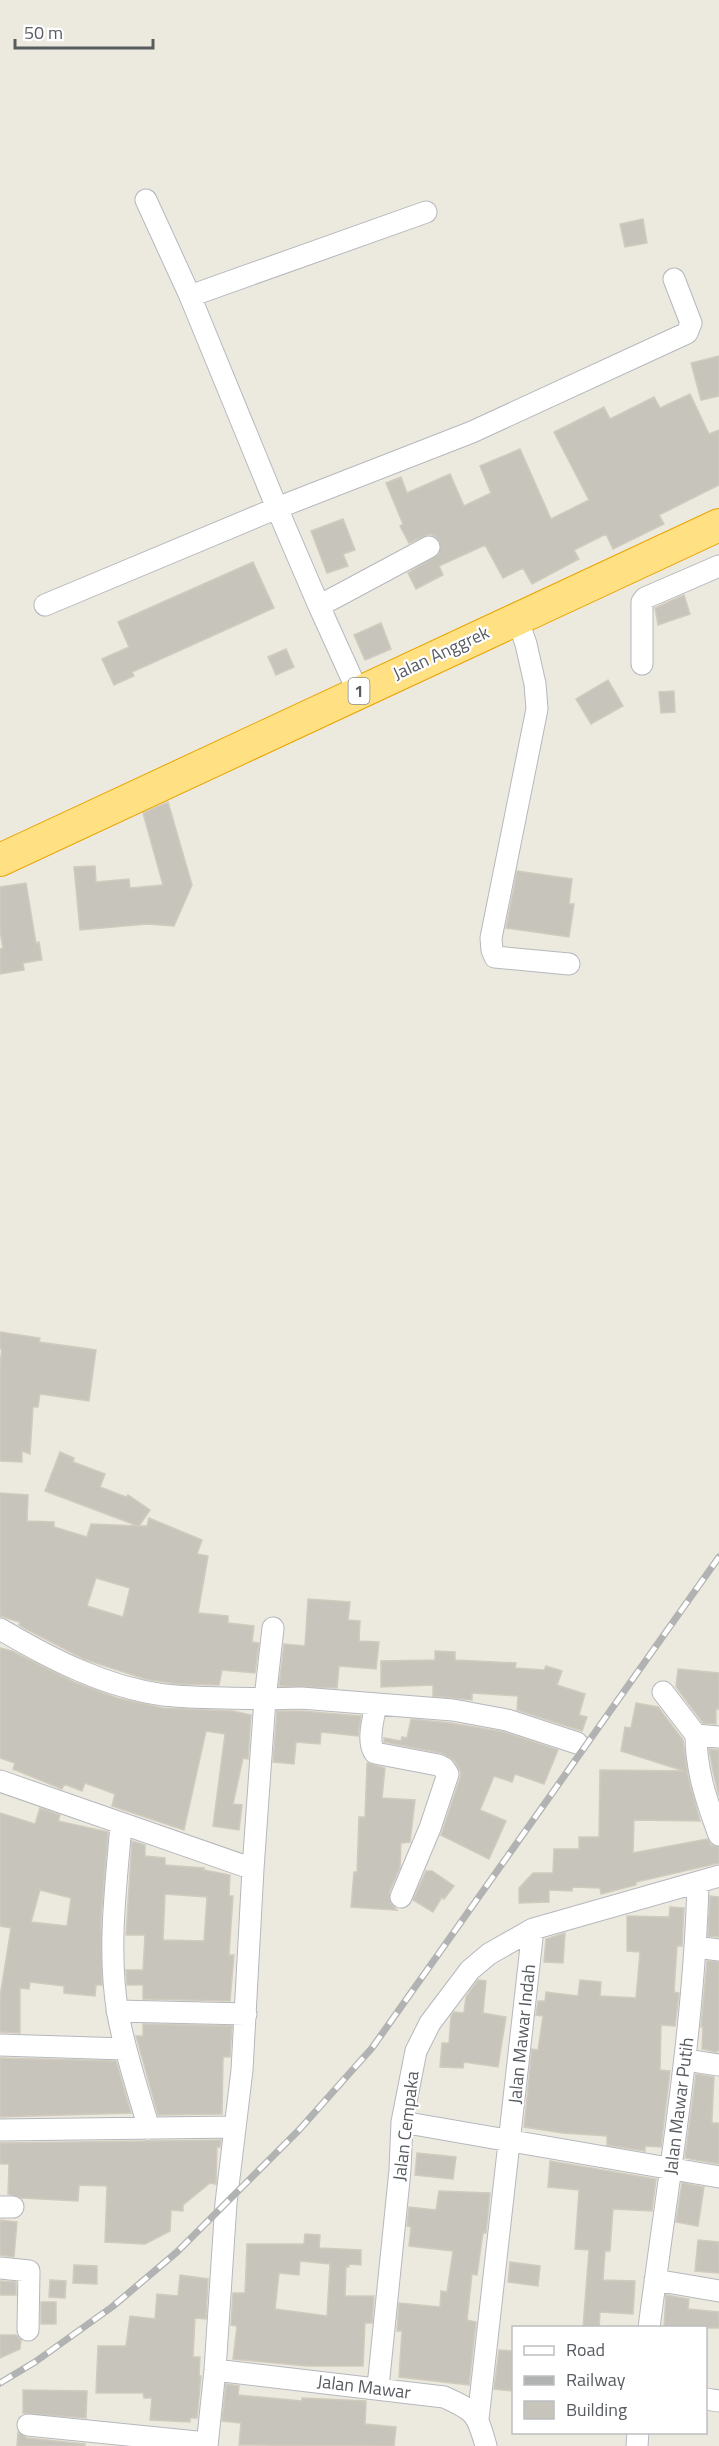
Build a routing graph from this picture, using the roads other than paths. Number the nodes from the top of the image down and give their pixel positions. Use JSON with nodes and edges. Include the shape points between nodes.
{"nodes":[{"id":1,"x":146,"y":200,"type":"dead end"},
{"id":2,"x":426,"y":212,"type":"dead end"},
{"id":3,"x":674,"y":279,"type":"dead end"},
{"id":4,"x":190,"y":296,"type":"junction"},
{"id":5,"x":277,"y":508,"type":"junction"},
{"id":6,"x":719,"y":525,"type":"edge"},
{"id":7,"x":429,"y":547,"type":"dead end"},
{"id":8,"x":719,"y":566,"type":"edge"},
{"id":9,"x":45,"y":605,"type":"dead end"},
{"id":10,"x":319,"y":606,"type":"junction"},
{"id":11,"x":521,"y":631,"type":"junction"},
{"id":12,"x":642,"y":664,"type":"dead end"},
{"id":13,"x":358,"y":692,"type":"junction"},
{"id":14,"x":0,"y":860,"type":"edge"},
{"id":15,"x":569,"y":964,"type":"dead end"},
{"id":16,"x":273,"y":1628,"type":"dead end"},
{"id":17,"x":0,"y":1629,"type":"edge"},
{"id":18,"x":663,"y":1692,"type":"dead end"},
{"id":19,"x":265,"y":1699,"type":"junction"},
{"id":20,"x":376,"y":1704,"type":"junction"},
{"id":21,"x":696,"y":1735,"type":"junction"},
{"id":22,"x":719,"y":1737,"type":"edge"},
{"id":23,"x":577,"y":1743,"type":"dead end"},
{"id":24,"x":0,"y":1781,"type":"edge"},
{"id":25,"x":122,"y":1825,"type":"junction"},
{"id":26,"x":719,"y":1835,"type":"edge"},
{"id":27,"x":253,"y":1869,"type":"junction"},
{"id":28,"x":719,"y":1876,"type":"edge"},
{"id":29,"x":698,"y":1883,"type":"junction"},
{"id":30,"x":400,"y":1897,"type":"dead end"},
{"id":31,"x":533,"y":1929,"type":"junction"},
{"id":32,"x":696,"y":1947,"type":"junction"},
{"id":33,"x":719,"y":1950,"type":"edge"},
{"id":34,"x":117,"y":2011,"type":"junction"},
{"id":35,"x":246,"y":2014,"type":"junction"},
{"id":36,"x":0,"y":2045,"type":"edge"},
{"id":37,"x":125,"y":2049,"type":"junction"},
{"id":38,"x":686,"y":2060,"type":"junction"},
{"id":39,"x":719,"y":2065,"type":"edge"},
{"id":40,"x":402,"y":2122,"type":"junction"},
{"id":41,"x":234,"y":2127,"type":"junction"},
{"id":42,"x":149,"y":2129,"type":"junction"},
{"id":43,"x":0,"y":2130,"type":"edge"},
{"id":44,"x":510,"y":2139,"type":"junction"},
{"id":45,"x":672,"y":2168,"type":"junction"},
{"id":46,"x":719,"y":2177,"type":"edge"},
{"id":47,"x":0,"y":2268,"type":"edge"},
{"id":48,"x":655,"y":2280,"type":"junction"},
{"id":49,"x":719,"y":2291,"type":"edge"},
{"id":50,"x":649,"y":2326,"type":"edge"},
{"id":51,"x":28,"y":2330,"type":"dead end"},
{"id":52,"x":214,"y":2370,"type":"junction"},
{"id":53,"x":378,"y":2387,"type":"junction"},
{"id":54,"x":478,"y":2419,"type":"junction"},
{"id":55,"x":28,"y":2425,"type":"dead end"},
{"id":56,"x":207,"y":2445,"type":"edge"},
{"id":57,"x":486,"y":2446,"type":"edge"}],
"edges":[{"from":1,"to":4,"type":"street"},
{"from":2,"to":4,"type":"street"},
{"from":3,"to":5,"type":"street","via":[[691,323],[687,333],[472,432]]},
{"from":4,"to":5,"type":"street"},
{"from":5,"to":9,"type":"street"},
{"from":5,"to":10,"type":"street"},
{"from":6,"to":11,"type":"highway","name":"Jalan Anggrek","number":"1"},
{"from":7,"to":10,"type":"street"},
{"from":8,"to":12,"type":"street","via":[[645,598]]},
{"from":10,"to":13,"type":"street"},
{"from":11,"to":13,"type":"highway","name":"Jalan Anggrek","number":"1"},
{"from":11,"to":15,"type":"street","via":[[535,684],[537,709],[491,938],[492,950],[495,957]]},
{"from":13,"to":14,"type":"highway","name":"Jalan Anggrek","number":"1"},
{"from":16,"to":19,"type":"street"},
{"from":17,"to":19,"type":"street","via":[[45,1655],[137,1690],[165,1695]]},
{"from":18,"to":21,"type":"street"},
{"from":19,"to":20,"type":"street"},
{"from":19,"to":27,"type":"street"},
{"from":20,"to":23,"type":"street","via":[[453,1710],[507,1720]]},
{"from":20,"to":30,"type":"street","via":[[372,1740],[375,1753],[438,1765],[448,1774]]},
{"from":21,"to":22,"type":"street"},
{"from":21,"to":26,"type":"street","via":[[702,1791]]},
{"from":24,"to":25,"type":"street"},
{"from":25,"to":27,"type":"street"},
{"from":25,"to":34,"type":"street","via":[[112,1949]]},
{"from":27,"to":35,"type":"street"},
{"from":28,"to":29,"type":"street","name":"Jalan Cempaka"},
{"from":29,"to":31,"type":"street","name":"Jalan Cempaka"},
{"from":29,"to":32,"type":"street","name":"Jalan Mawar Putih"},
{"from":31,"to":40,"type":"street","name":"Jalan Cempaka","via":[[489,1954],[470,1970],[435,2015],[416,2051]]},
{"from":31,"to":44,"type":"street","name":"Jalan Mawar Indah"},
{"from":32,"to":33,"type":"street"},
{"from":32,"to":38,"type":"street","name":"Jalan Mawar Putih"},
{"from":34,"to":35,"type":"street"},
{"from":34,"to":37,"type":"street"},
{"from":35,"to":41,"type":"street"},
{"from":36,"to":37,"type":"street"},
{"from":37,"to":42,"type":"street"},
{"from":38,"to":39,"type":"street"},
{"from":38,"to":45,"type":"street","name":"Jalan Mawar Putih"},
{"from":40,"to":44,"type":"street"},
{"from":40,"to":53,"type":"street","name":"Jalan Cempaka"},
{"from":41,"to":42,"type":"street"},
{"from":41,"to":52,"type":"street"},
{"from":42,"to":43,"type":"street"},
{"from":44,"to":45,"type":"street"},
{"from":44,"to":54,"type":"street","name":"Jalan Mawar Indah"},
{"from":45,"to":46,"type":"street"},
{"from":45,"to":48,"type":"street","name":"Jalan Mawar Putih"},
{"from":47,"to":51,"type":"street","via":[[29,2271]]},
{"from":48,"to":49,"type":"street"},
{"from":48,"to":50,"type":"street","name":"Jalan Mawar Putih"},
{"from":52,"to":53,"type":"street","name":"Jalan Mawar"},
{"from":52,"to":56,"type":"street"},
{"from":53,"to":54,"type":"street","name":"Jalan Mawar","via":[[444,2397],[466,2407]]},
{"from":54,"to":57,"type":"street"},
{"from":55,"to":56,"type":"street"}]}
